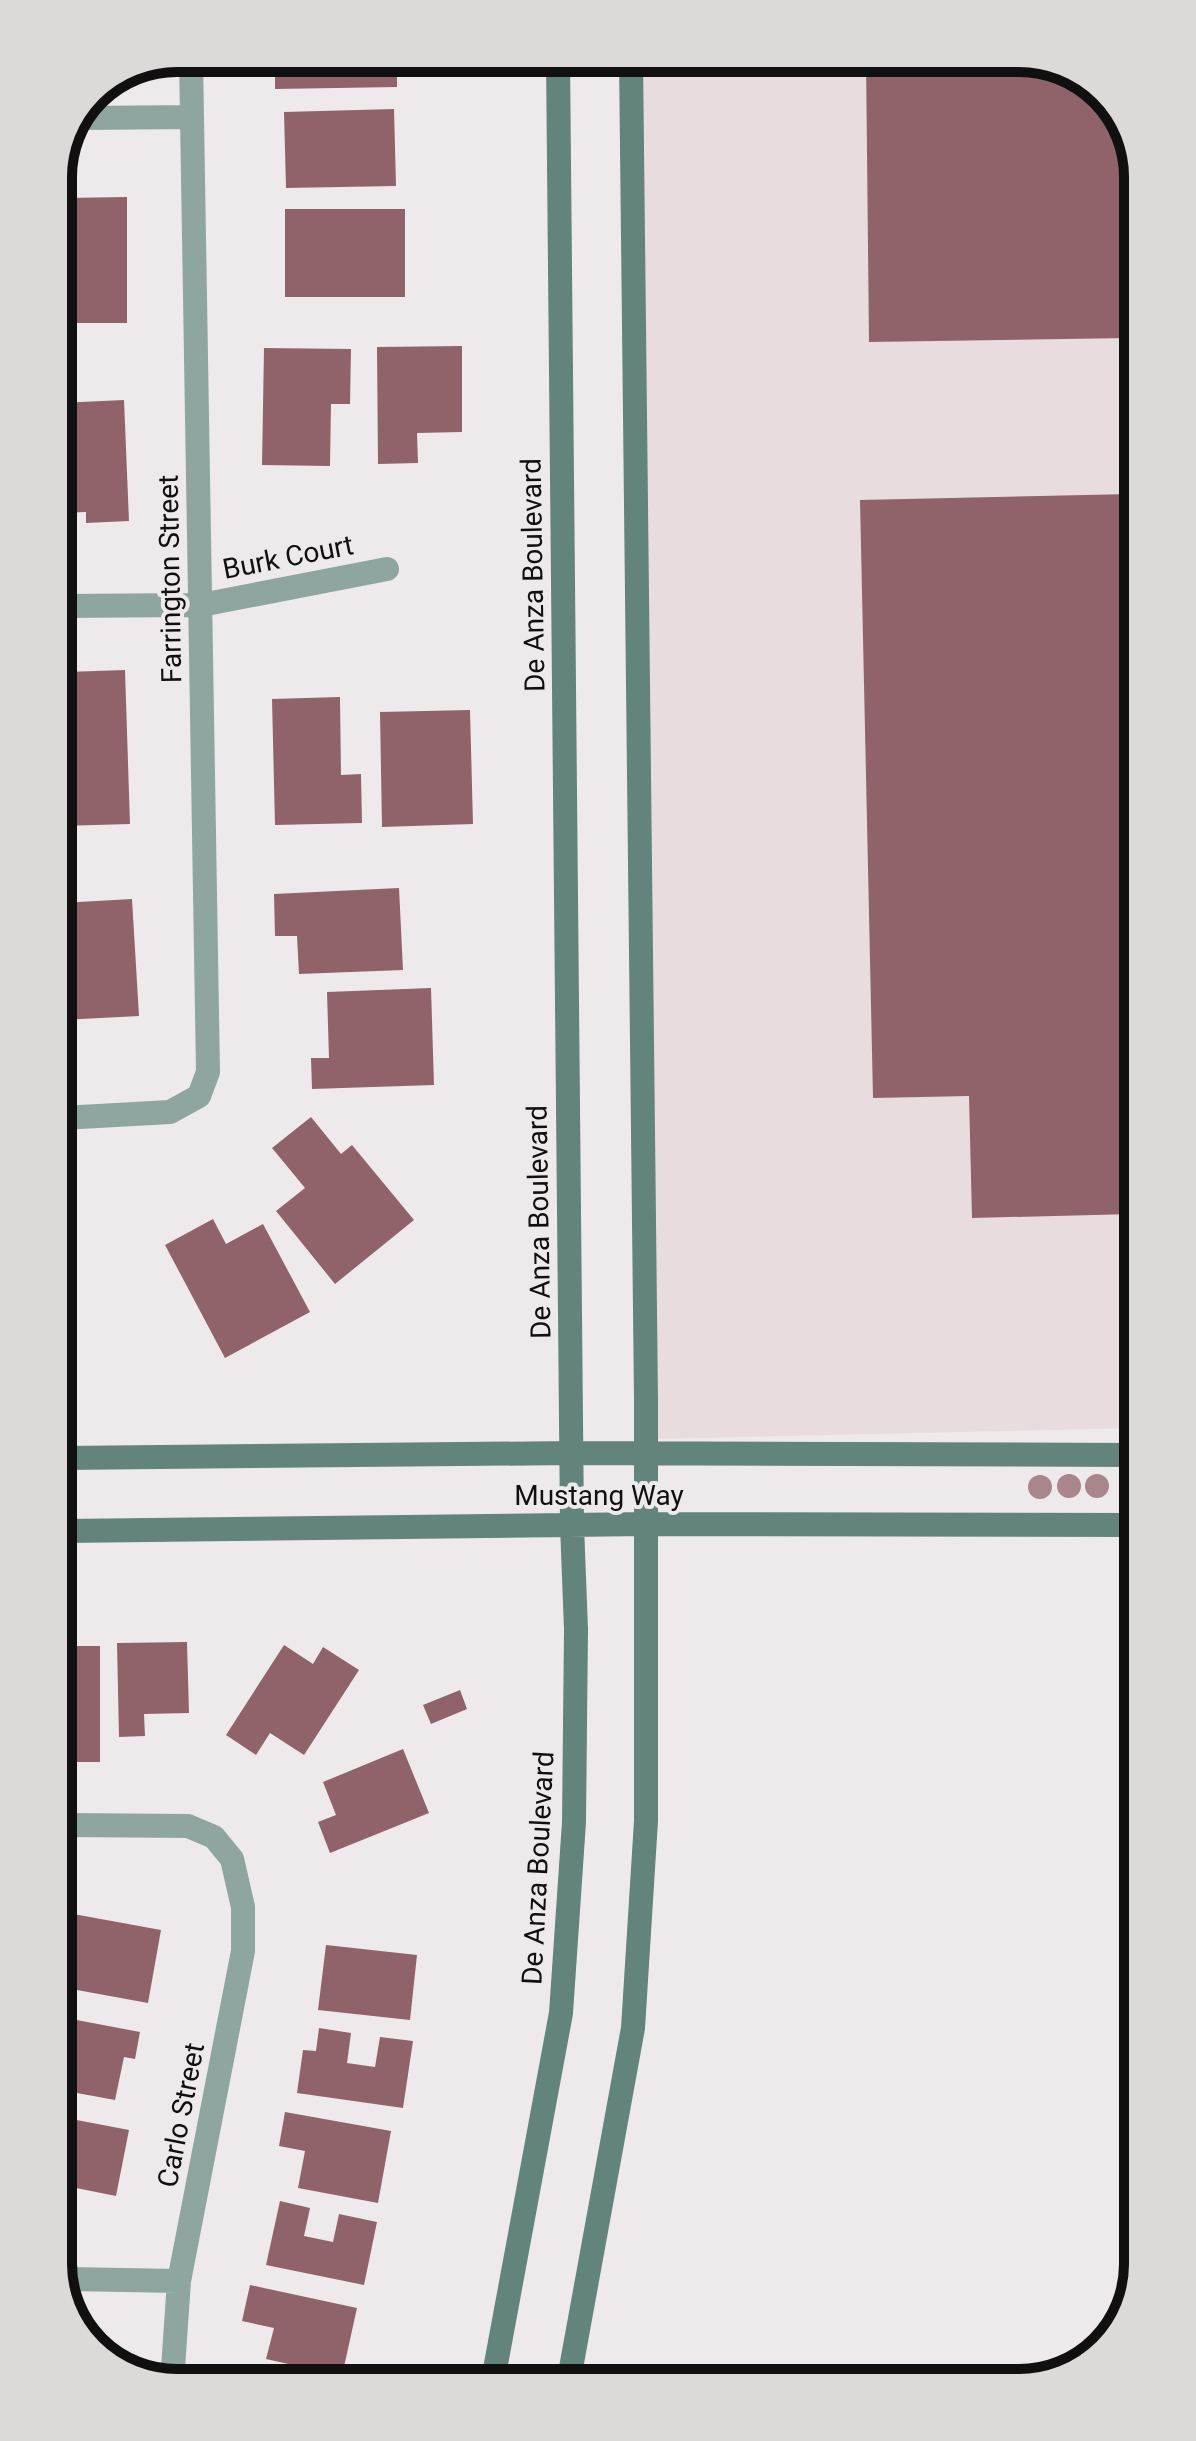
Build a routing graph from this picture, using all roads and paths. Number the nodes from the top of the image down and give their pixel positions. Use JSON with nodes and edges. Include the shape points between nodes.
{"nodes":[{"id":1,"x":191,"y":72,"type":"edge"},
{"id":2,"x":558,"y":72,"type":"edge"},
{"id":3,"x":631,"y":72,"type":"edge"},
{"id":4,"x":192,"y":117,"type":"junction"},
{"id":5,"x":91,"y":118,"type":"edge"},
{"id":6,"x":387,"y":569,"type":"dead end"},
{"id":7,"x":201,"y":605,"type":"junction"},
{"id":8,"x":72,"y":606,"type":"edge"},
{"id":9,"x":72,"y":1117,"type":"edge"},
{"id":10,"x":572,"y":1453,"type":"junction"},
{"id":11,"x":646,"y":1453,"type":"junction"},
{"id":12,"x":1124,"y":1455,"type":"edge"},
{"id":13,"x":72,"y":1458,"type":"edge"},
{"id":14,"x":647,"y":1524,"type":"junction"},
{"id":15,"x":572,"y":1525,"type":"junction"},
{"id":16,"x":1124,"y":1525,"type":"edge"},
{"id":17,"x":72,"y":1531,"type":"edge"},
{"id":18,"x":72,"y":1825,"type":"edge"},
{"id":19,"x":74,"y":2279,"type":"edge"},
{"id":20,"x":179,"y":2281,"type":"junction"},
{"id":21,"x":173,"y":2369,"type":"edge"},
{"id":22,"x":495,"y":2369,"type":"edge"},
{"id":23,"x":571,"y":2369,"type":"edge"}],
"edges":[{"from":1,"to":4,"type":"street","name":"Farrington Street"},
{"from":2,"to":10,"type":"street","name":"De Anza Boulevard"},
{"from":3,"to":11,"type":"street"},
{"from":4,"to":5,"type":"street"},
{"from":4,"to":7,"type":"street","name":"Farrington Street"},
{"from":6,"to":7,"type":"street","name":"Burk Court"},
{"from":7,"to":8,"type":"street","name":"Burk Court"},
{"from":7,"to":9,"type":"street","name":"Farrington Street","via":[[208,1072],[199,1096],[170,1112]]},
{"from":10,"to":11,"type":"street","name":"Mustang Way"},
{"from":10,"to":13,"type":"street","name":"Mustang Way"},
{"from":10,"to":15,"type":"street","name":"De Anza Boulevard"},
{"from":11,"to":12,"type":"street","name":"Mustang Way"},
{"from":11,"to":14,"type":"street"},
{"from":14,"to":15,"type":"street","name":"Mustang Way"},
{"from":14,"to":16,"type":"street","name":"Mustang Way"},
{"from":14,"to":23,"type":"street","via":[[646,1821],[633,2028]]},
{"from":15,"to":17,"type":"street","name":"Mustang Way"},
{"from":15,"to":22,"type":"street","name":"De Anza Boulevard","via":[[574,1822],[561,2013]]},
{"from":18,"to":20,"type":"street","name":"Carlo Street","via":[[188,1826],[214,1837],[232,1859],[243,1907],[243,1951]]},
{"from":19,"to":20,"type":"street"},
{"from":20,"to":21,"type":"street","name":"Carlo Street"}]}
